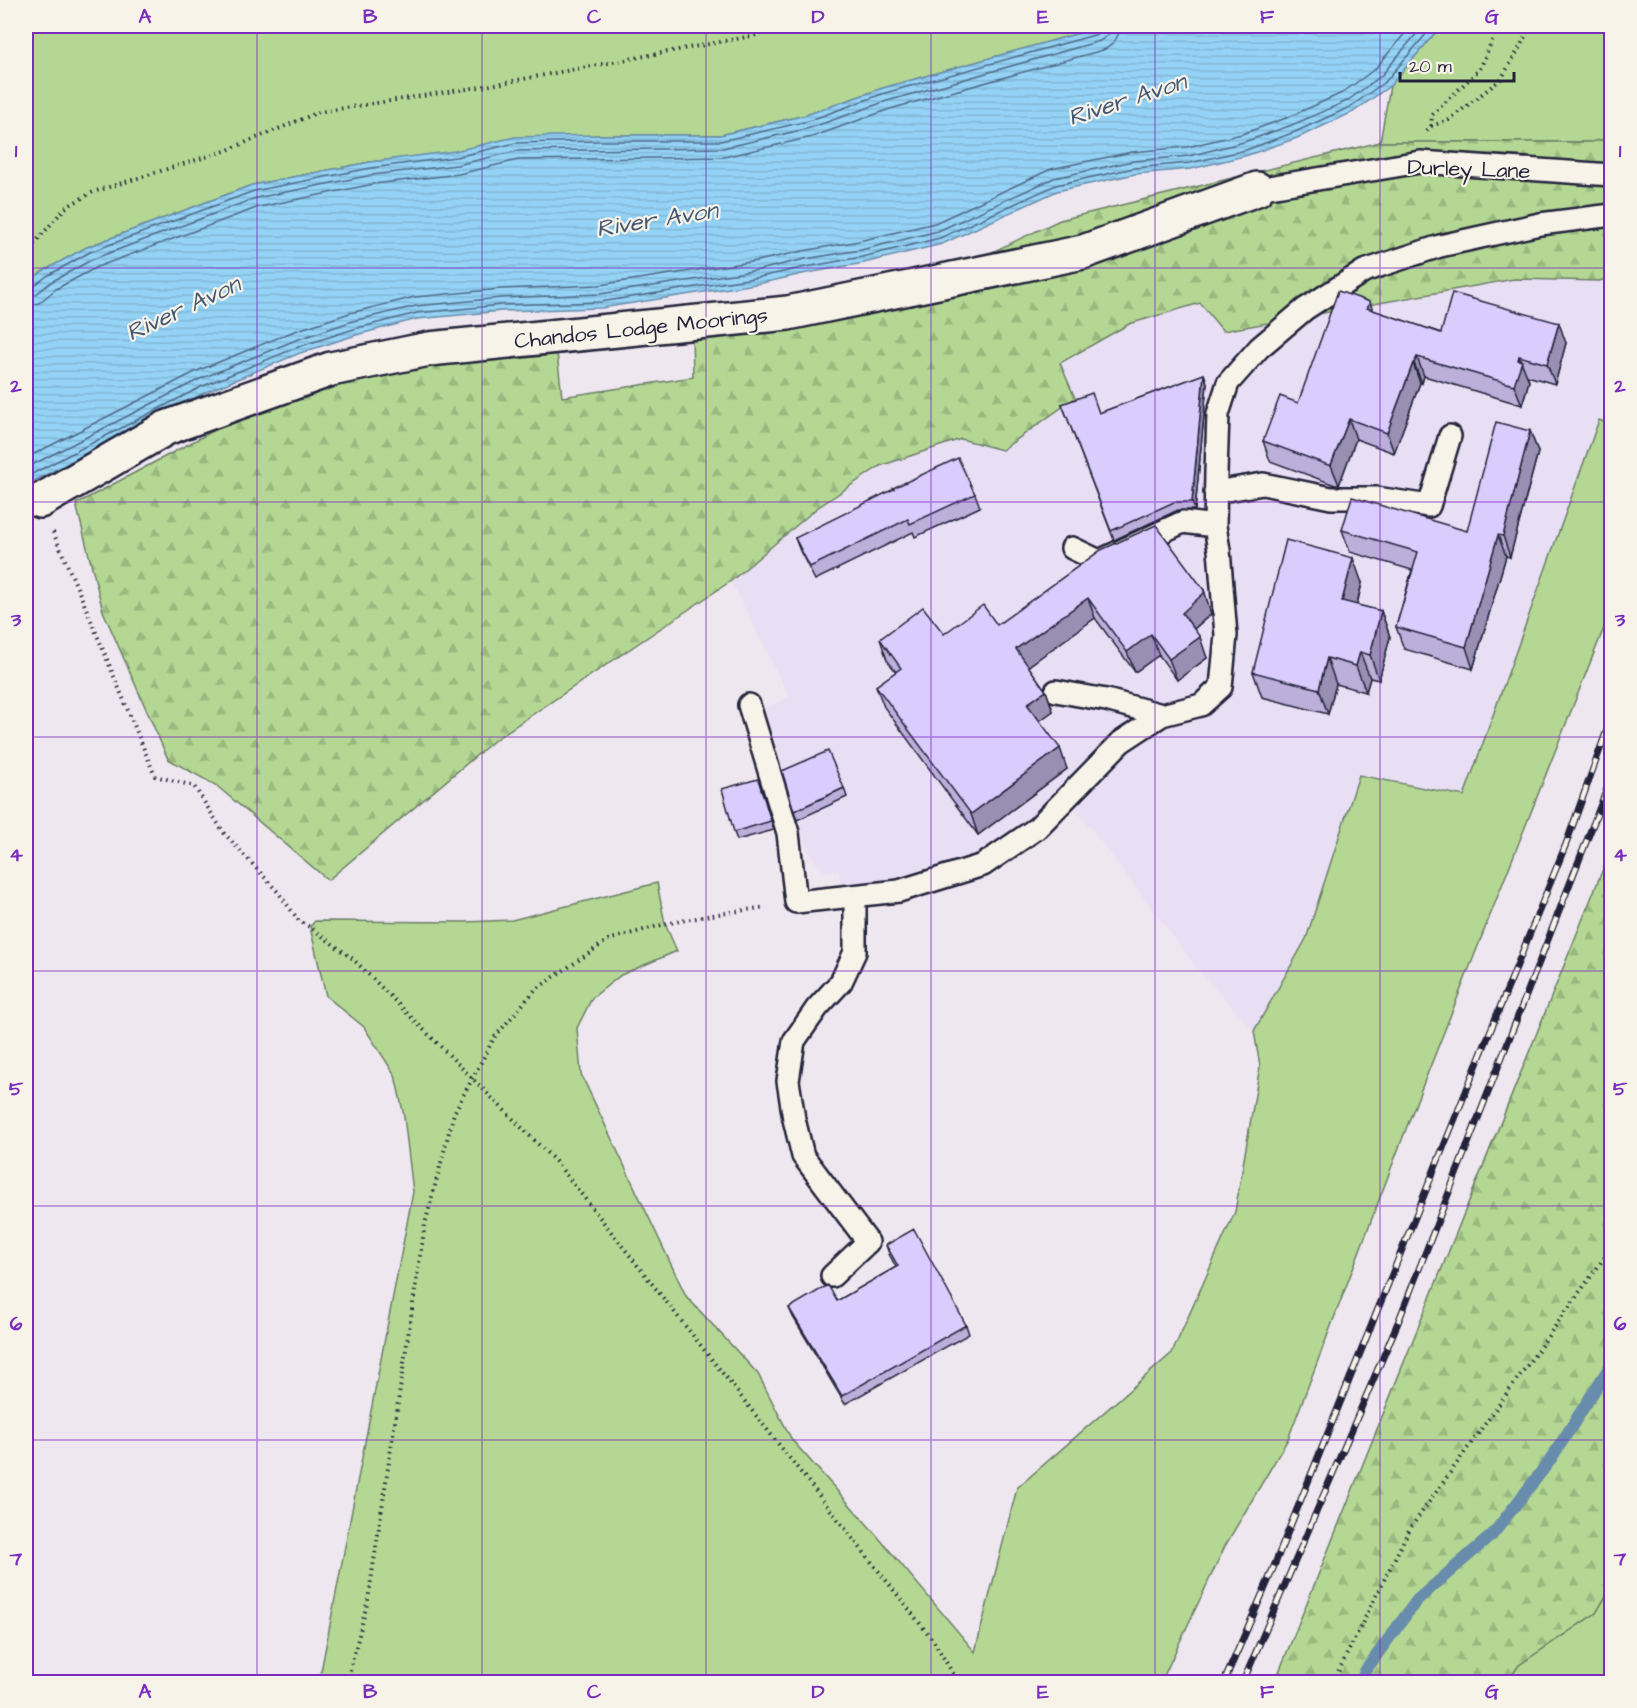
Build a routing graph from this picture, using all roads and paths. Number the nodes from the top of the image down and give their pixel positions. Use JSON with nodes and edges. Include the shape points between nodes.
{"nodes":[{"id":1,"x":805,"y":26,"type":"edge"},
{"id":2,"x":1498,"y":26,"type":"edge"},
{"id":3,"x":1530,"y":26,"type":"edge"},
{"id":4,"x":1611,"y":175,"type":"edge"},
{"id":5,"x":1257,"y":189,"type":"joint"},
{"id":6,"x":1611,"y":215,"type":"edge"},
{"id":7,"x":26,"y":253,"type":"edge"},
{"id":8,"x":1450,"y":436,"type":"dead end"},
{"id":9,"x":1215,"y":492,"type":"junction"},
{"id":10,"x":33,"y":507,"type":"edge"},
{"id":11,"x":1215,"y":526,"type":"junction"},
{"id":12,"x":57,"y":542,"type":"dead end"},
{"id":13,"x":1072,"y":548,"type":"dead end"},
{"id":14,"x":1056,"y":691,"type":"dead end"},
{"id":15,"x":749,"y":705,"type":"dead end"},
{"id":16,"x":1162,"y":715,"type":"junction"},
{"id":17,"x":855,"y":896,"type":"junction"},
{"id":18,"x":796,"y":902,"type":"junction"},
{"id":19,"x":473,"y":1079,"type":"junction"},
{"id":20,"x":1611,"y":1247,"type":"edge"},
{"id":21,"x":832,"y":1276,"type":"dead end"},
{"id":22,"x":347,"y":1683,"type":"edge"},
{"id":23,"x":958,"y":1683,"type":"edge"},
{"id":24,"x":1333,"y":1683,"type":"edge"}],
"edges":[{"from":1,"to":7,"type":"path","via":[[486,86],[319,112],[225,151],[93,192],[65,207]]},
{"from":2,"to":3,"type":"path","via":[[1480,69],[1432,115],[1431,126],[1449,120],[1501,79]]},
{"from":4,"to":5,"type":"lane","name":"Durley Lane","via":[[1420,162]]},
{"from":5,"to":10,"type":"street","name":"Chandos Lodge Moorings","via":[[1083,252],[788,313],[429,349],[331,369],[166,428]]},
{"from":6,"to":9,"type":"lane","via":[[1540,224],[1440,246],[1364,271],[1305,309],[1259,348],[1228,382],[1218,414]]},
{"from":8,"to":9,"type":"lane","via":[[1429,506],[1376,498],[1331,498],[1263,484]]},
{"from":9,"to":11,"type":"lane"},
{"from":11,"to":13,"type":"lane","via":[[1184,522],[1100,561]]},
{"from":11,"to":16,"type":"lane","via":[[1226,634],[1221,687],[1201,705]]},
{"from":12,"to":19,"type":"path","via":[[155,776],[194,786],[224,833],[299,921],[353,959]]},
{"from":14,"to":16,"type":"lane"},
{"from":15,"to":18,"type":"lane","via":[[788,833]]},
{"from":16,"to":17,"type":"lane","via":[[1120,742],[1036,828],[983,865],[899,891]]},
{"from":17,"to":18,"type":"lane"},
{"from":17,"to":21,"type":"lane","via":[[855,952],[842,982],[794,1041],[788,1082],[803,1156],[868,1242]]},
{"from":18,"to":19,"type":"path","via":[[665,924],[608,940],[535,990],[494,1038]]},
{"from":19,"to":22,"type":"path","via":[[454,1113],[425,1224],[368,1600]]},
{"from":19,"to":23,"type":"path","via":[[556,1162],[933,1640]]},
{"from":20,"to":24,"type":"path","via":[[1409,1530]]}]}
